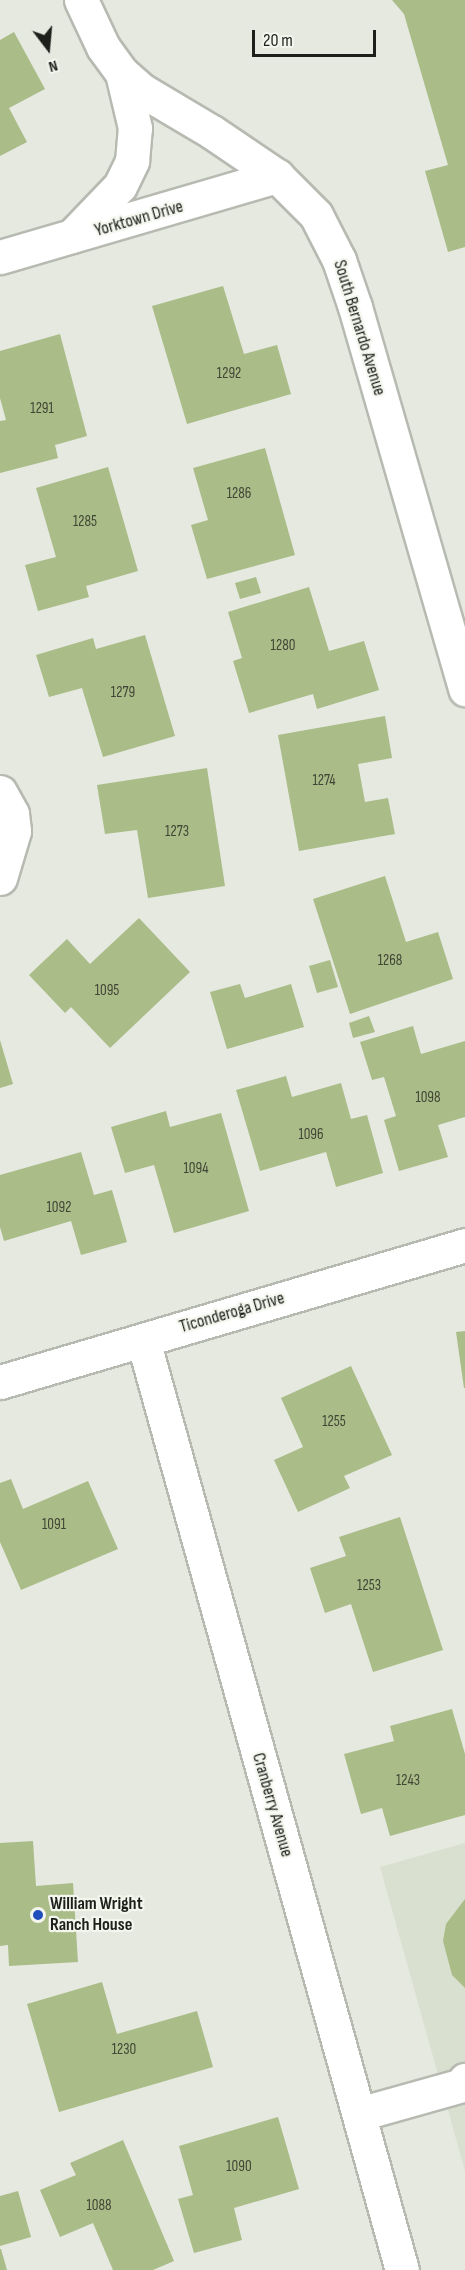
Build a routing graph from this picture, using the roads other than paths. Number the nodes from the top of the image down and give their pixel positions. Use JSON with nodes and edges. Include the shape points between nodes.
{"nodes":[{"id":1,"x":81,"y":0,"type":"edge"},
{"id":2,"x":122,"y":73,"type":"junction"},
{"id":3,"x":277,"y":176,"type":"junction"},
{"id":4,"x":68,"y":240,"type":"junction"},
{"id":5,"x":0,"y":257,"type":"edge"},
{"id":6,"x":465,"y":689,"type":"edge"},
{"id":7,"x":0,"y":792,"type":"edge"},
{"id":8,"x":0,"y":878,"type":"edge"},
{"id":9,"x":465,"y":1245,"type":"edge"},
{"id":10,"x":142,"y":1340,"type":"junction"},
{"id":11,"x":0,"y":1382,"type":"edge"},
{"id":12,"x":465,"y":2080,"type":"edge"},
{"id":13,"x":359,"y":2114,"type":"junction"},
{"id":14,"x":402,"y":2270,"type":"edge"}],
"edges":[{"from":1,"to":2,"type":"street","name":"South Bernardo Avenue","via":[[103,47]]},
{"from":2,"to":3,"type":"street","name":"South Bernardo Avenue","via":[[143,91]]},
{"from":2,"to":4,"type":"street","via":[[135,128],[132,161],[120,186]]},
{"from":3,"to":4,"type":"street","name":"Yorktown Drive"},
{"from":3,"to":6,"type":"street","name":"South Bernardo Avenue","via":[[316,215],[339,260]]},
{"from":4,"to":5,"type":"street","name":"Yorktown Drive"},
{"from":7,"to":8,"type":"street","via":[[12,814],[14,831]]},
{"from":9,"to":10,"type":"street","name":"Ticonderoga Drive"},
{"from":10,"to":11,"type":"street","name":"Ticonderoga Drive"},
{"from":10,"to":13,"type":"street","name":"Cranberry Avenue"},
{"from":12,"to":13,"type":"street","via":[[462,2085]]},
{"from":13,"to":14,"type":"street","name":"Cranberry Avenue"}]}
